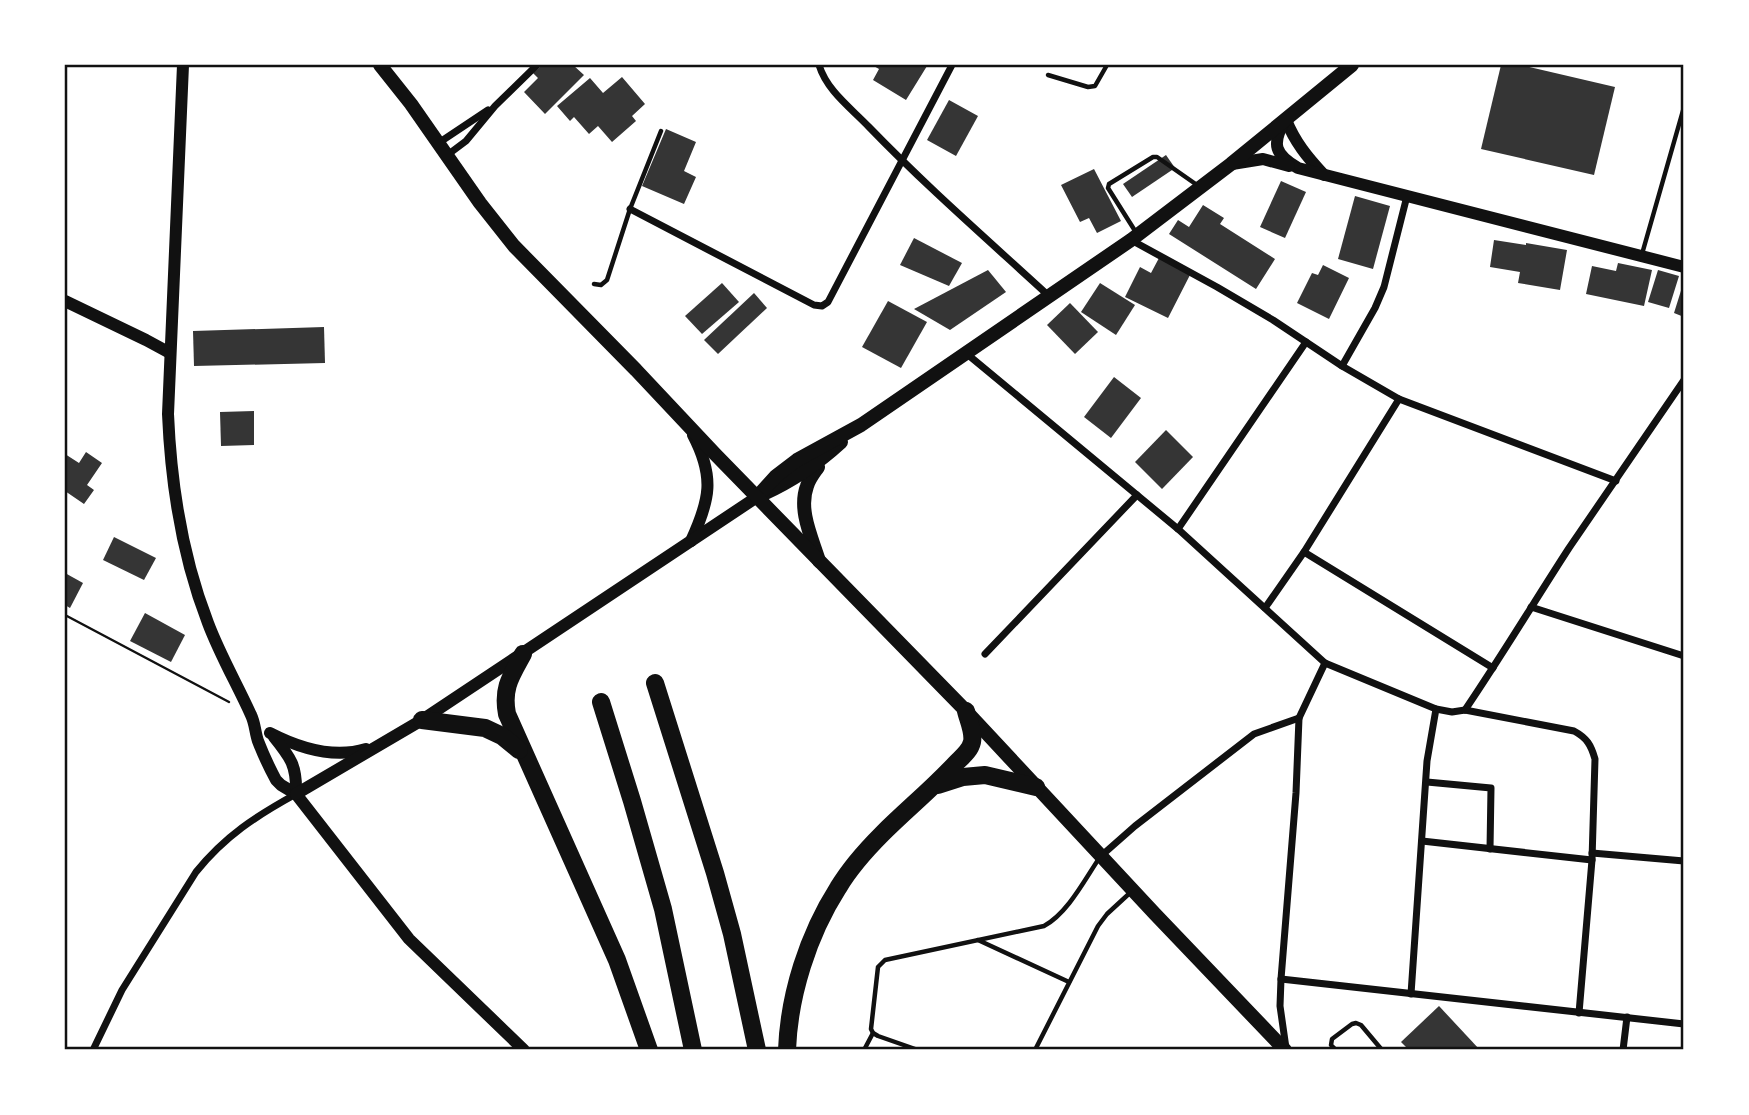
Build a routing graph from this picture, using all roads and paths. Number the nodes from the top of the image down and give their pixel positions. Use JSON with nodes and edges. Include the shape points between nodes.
{"nodes":[{"id":1,"x":183,"y":65,"type":"edge"},
{"id":2,"x":380,"y":65,"type":"edge"},
{"id":3,"x":537,"y":65,"type":"edge"},
{"id":4,"x":819,"y":65,"type":"edge"},
{"id":5,"x":952,"y":65,"type":"edge"},
{"id":6,"x":1107,"y":65,"type":"edge"},
{"id":7,"x":1351,"y":65,"type":"edge"},
{"id":8,"x":1048,"y":75,"type":"dead end"},
{"id":9,"x":495,"y":106,"type":"junction"},
{"id":10,"x":1684,"y":107,"type":"edge"},
{"id":11,"x":1286,"y":120,"type":"junction"},
{"id":12,"x":661,"y":131,"type":"dead end"},
{"id":13,"x":442,"y":150,"type":"junction"},
{"id":14,"x":902,"y":161,"type":"junction"},
{"id":15,"x":1231,"y":164,"type":"junction"},
{"id":16,"x":1298,"y":168,"type":"junction"},
{"id":17,"x":1324,"y":175,"type":"junction"},
{"id":18,"x":1200,"y":188,"type":"junction"},
{"id":19,"x":1407,"y":196,"type":"junction"},
{"id":20,"x":630,"y":209,"type":"junction"},
{"id":21,"x":1134,"y":238,"type":"junction"},
{"id":22,"x":1641,"y":257,"type":"junction"},
{"id":23,"x":1684,"y":267,"type":"edge"},
{"id":24,"x":594,"y":284,"type":"dead end"},
{"id":25,"x":1049,"y":296,"type":"junction"},
{"id":26,"x":65,"y":301,"type":"edge"},
{"id":27,"x":1306,"y":342,"type":"junction"},
{"id":28,"x":170,"y":354,"type":"junction"},
{"id":29,"x":967,"y":354,"type":"junction"},
{"id":30,"x":1342,"y":366,"type":"junction"},
{"id":31,"x":1684,"y":380,"type":"edge"},
{"id":32,"x":1399,"y":399,"type":"junction"},
{"id":33,"x":861,"y":425,"type":"junction"},
{"id":34,"x":688,"y":426,"type":"junction"},
{"id":35,"x":824,"y":458,"type":"junction"},
{"id":36,"x":1616,"y":481,"type":"junction"},
{"id":37,"x":1137,"y":495,"type":"junction"},
{"id":38,"x":757,"y":497,"type":"junction"},
{"id":39,"x":1178,"y":529,"type":"junction"},
{"id":40,"x":690,"y":542,"type":"junction"},
{"id":41,"x":1304,"y":552,"type":"junction"},
{"id":42,"x":819,"y":561,"type":"junction"},
{"id":43,"x":1531,"y":607,"type":"junction"},
{"id":44,"x":1265,"y":608,"type":"junction"},
{"id":45,"x":65,"y":615,"type":"edge"},
{"id":46,"x":523,"y":654,"type":"junction"},
{"id":47,"x":985,"y":654,"type":"dead end"},
{"id":48,"x":1684,"y":656,"type":"edge"},
{"id":49,"x":1325,"y":663,"type":"junction"},
{"id":50,"x":1493,"y":668,"type":"junction"},
{"id":51,"x":655,"y":683,"type":"dead end"},
{"id":52,"x":244,"y":700,"type":"junction"},
{"id":53,"x":601,"y":702,"type":"dead end"},
{"id":54,"x":1436,"y":709,"type":"junction"},
{"id":55,"x":966,"y":710,"type":"junction"},
{"id":56,"x":1465,"y":710,"type":"junction"},
{"id":57,"x":253,"y":718,"type":"junction"},
{"id":58,"x":1299,"y":718,"type":"junction"},
{"id":59,"x":422,"y":720,"type":"junction"},
{"id":60,"x":270,"y":733,"type":"junction"},
{"id":61,"x":383,"y":743,"type":"junction"},
{"id":62,"x":525,"y":755,"type":"junction"},
{"id":63,"x":1427,"y":782,"type":"junction"},
{"id":64,"x":934,"y":786,"type":"junction"},
{"id":65,"x":1035,"y":787,"type":"junction"},
{"id":66,"x":296,"y":794,"type":"junction"},
{"id":67,"x":1422,"y":841,"type":"junction"},
{"id":68,"x":1490,"y":849,"type":"junction"},
{"id":69,"x":1101,"y":856,"type":"junction"},
{"id":70,"x":1592,"y":856,"type":"junction"},
{"id":71,"x":1684,"y":861,"type":"edge"},
{"id":72,"x":1133,"y":891,"type":"junction"},
{"id":73,"x":977,"y":939,"type":"junction"},
{"id":74,"x":1281,"y":979,"type":"junction"},
{"id":75,"x":1069,"y":982,"type":"junction"},
{"id":76,"x":1411,"y":994,"type":"junction"},
{"id":77,"x":1579,"y":1013,"type":"junction"},
{"id":78,"x":1627,"y":1017,"type":"junction"},
{"id":79,"x":1684,"y":1024,"type":"edge"},
{"id":80,"x":873,"y":1033,"type":"junction"},
{"id":81,"x":93,"y":1050,"type":"edge"},
{"id":82,"x":524,"y":1050,"type":"edge"},
{"id":83,"x":649,"y":1050,"type":"edge"},
{"id":84,"x":693,"y":1050,"type":"edge"},
{"id":85,"x":757,"y":1050,"type":"edge"},
{"id":86,"x":787,"y":1050,"type":"edge"},
{"id":87,"x":864,"y":1050,"type":"edge"},
{"id":88,"x":918,"y":1050,"type":"edge"},
{"id":89,"x":1035,"y":1050,"type":"edge"},
{"id":90,"x":1286,"y":1050,"type":"edge"},
{"id":91,"x":1336,"y":1050,"type":"edge"},
{"id":92,"x":1382,"y":1050,"type":"edge"},
{"id":93,"x":1623,"y":1050,"type":"edge"}],
"edges":[{"from":1,"to":28,"type":"street"},
{"from":2,"to":13,"type":"main road"},
{"from":3,"to":9,"type":"street"},
{"from":4,"to":14,"type":"street","via":[[833,91]]},
{"from":5,"to":14,"type":"street"},
{"from":6,"to":8,"type":"lane","via":[[1095,86]]},
{"from":7,"to":11,"type":"main road"},
{"from":9,"to":13,"type":"street"},
{"from":9,"to":13,"type":"street","via":[[466,141]]},
{"from":10,"to":22,"type":"lane"},
{"from":11,"to":15,"type":"main road"},
{"from":11,"to":16,"type":"street","via":[[1277,149],[1284,161]]},
{"from":11,"to":17,"type":"street","via":[[1302,151]]},
{"from":12,"to":20,"type":"lane"},
{"from":13,"to":34,"type":"main road","via":[[514,246]]},
{"from":14,"to":20,"type":"street","via":[[822,306]]},
{"from":14,"to":25,"type":"street"},
{"from":15,"to":16,"type":"street","via":[[1263,159]]},
{"from":15,"to":18,"type":"main road"},
{"from":16,"to":17,"type":"street"},
{"from":17,"to":19,"type":"street"},
{"from":18,"to":21,"type":"main road"},
{"from":18,"to":21,"type":"lane","via":[[1157,157],[1113,180],[1108,188]]},
{"from":19,"to":22,"type":"street"},
{"from":19,"to":30,"type":"street","via":[[1384,287]]},
{"from":20,"to":24,"type":"lane","via":[[607,280]]},
{"from":21,"to":25,"type":"main road"},
{"from":21,"to":27,"type":"street"},
{"from":22,"to":23,"type":"street"},
{"from":25,"to":29,"type":"main road"},
{"from":26,"to":28,"type":"street"},
{"from":27,"to":30,"type":"street"},
{"from":27,"to":39,"type":"street"},
{"from":28,"to":52,"type":"street","via":[[168,426],[177,511],[208,622]]},
{"from":29,"to":33,"type":"main road"},
{"from":29,"to":37,"type":"street"},
{"from":30,"to":32,"type":"street"},
{"from":31,"to":36,"type":"street"},
{"from":32,"to":36,"type":"street"},
{"from":32,"to":41,"type":"street"},
{"from":33,"to":35,"type":"main road"},
{"from":33,"to":38,"type":"main road","via":[[797,460]]},
{"from":34,"to":38,"type":"main road"},
{"from":34,"to":40,"type":"street","via":[[708,475],[706,504]]},
{"from":35,"to":38,"type":"main road"},
{"from":35,"to":42,"type":"main road","via":[[804,494],[805,517]]},
{"from":36,"to":43,"type":"street"},
{"from":37,"to":39,"type":"street"},
{"from":37,"to":47,"type":"street"},
{"from":38,"to":40,"type":"street"},
{"from":38,"to":42,"type":"main road"},
{"from":39,"to":44,"type":"street"},
{"from":40,"to":46,"type":"street"},
{"from":41,"to":44,"type":"street"},
{"from":41,"to":50,"type":"street"},
{"from":42,"to":55,"type":"main road"},
{"from":43,"to":48,"type":"street"},
{"from":43,"to":50,"type":"street"},
{"from":44,"to":49,"type":"street"},
{"from":45,"to":52,"type":"path","via":[[236,705]]},
{"from":46,"to":59,"type":"street"},
{"from":46,"to":62,"type":"highway","via":[[507,684],[504,701]]},
{"from":49,"to":54,"type":"street"},
{"from":49,"to":58,"type":"street"},
{"from":50,"to":56,"type":"street"},
{"from":51,"to":85,"type":"highway","via":[[732,934]]},
{"from":52,"to":57,"type":"street"},
{"from":53,"to":84,"type":"highway","via":[[663,909]]},
{"from":54,"to":56,"type":"street"},
{"from":54,"to":63,"type":"street"},
{"from":55,"to":64,"type":"highway","via":[[972,731],[968,751]]},
{"from":55,"to":65,"type":"main road"},
{"from":56,"to":70,"type":"street","via":[[1585,737],[1595,759]]},
{"from":57,"to":60,"type":"street"},
{"from":57,"to":66,"type":"street","via":[[257,739],[276,780]]},
{"from":58,"to":69,"type":"street","via":[[1254,734]]},
{"from":58,"to":74,"type":"street"},
{"from":59,"to":61,"type":"street"},
{"from":59,"to":62,"type":"highway","via":[[485,728]]},
{"from":60,"to":61,"type":"street","via":[[313,751],[360,751]]},
{"from":60,"to":66,"type":"street","via":[[293,764]]},
{"from":61,"to":66,"type":"street"},
{"from":62,"to":83,"type":"highway","via":[[617,960]]},
{"from":63,"to":67,"type":"street"},
{"from":63,"to":68,"type":"street","via":[[1491,788]]},
{"from":64,"to":65,"type":"highway","via":[[985,775]]},
{"from":64,"to":86,"type":"highway","via":[[882,834],[849,872],[825,910],[799,980]]},
{"from":65,"to":69,"type":"main road"},
{"from":66,"to":81,"type":"street","via":[[257,816],[196,872],[122,989]]},
{"from":66,"to":82,"type":"street","via":[[408,940]]},
{"from":67,"to":68,"type":"street"},
{"from":67,"to":76,"type":"street"},
{"from":68,"to":70,"type":"street"},
{"from":69,"to":72,"type":"main road"},
{"from":69,"to":73,"type":"lane","via":[[1052,922]]},
{"from":70,"to":71,"type":"street"},
{"from":70,"to":77,"type":"street"},
{"from":72,"to":75,"type":"lane","via":[[1098,926]]},
{"from":72,"to":90,"type":"main road"},
{"from":73,"to":75,"type":"lane"},
{"from":73,"to":80,"type":"lane","via":[[880,963]]},
{"from":74,"to":76,"type":"street"},
{"from":74,"to":90,"type":"street"},
{"from":75,"to":89,"type":"lane"},
{"from":76,"to":77,"type":"street"},
{"from":77,"to":78,"type":"street"},
{"from":78,"to":79,"type":"street"},
{"from":78,"to":93,"type":"street"},
{"from":80,"to":87,"type":"lane"},
{"from":80,"to":88,"type":"lane"},
{"from":91,"to":92,"type":"lane","via":[[1332,1039],[1356,1023]]}]}
